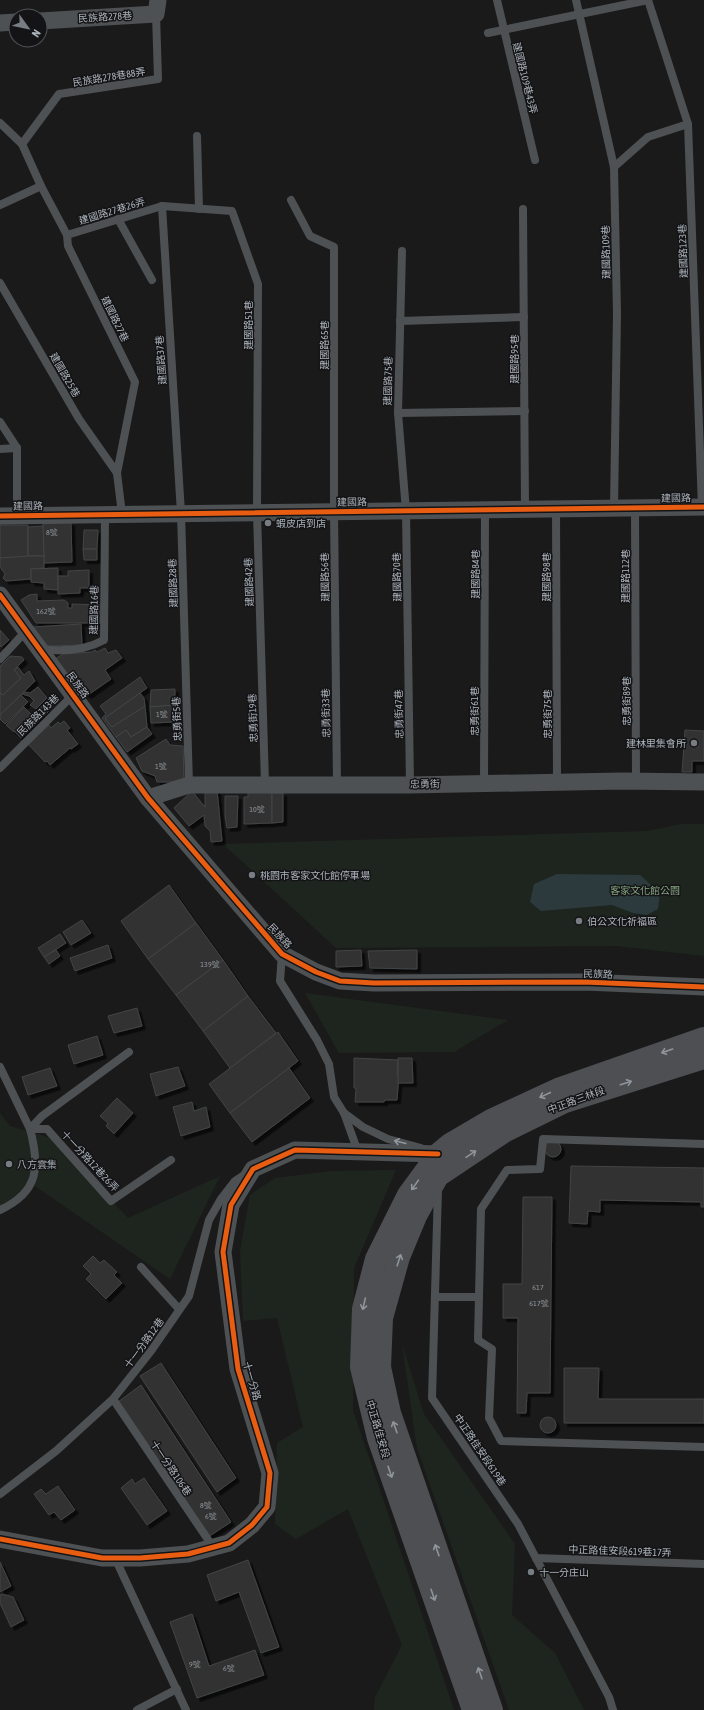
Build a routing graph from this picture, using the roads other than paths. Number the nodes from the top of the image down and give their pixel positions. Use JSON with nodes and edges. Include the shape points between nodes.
{"nodes":[{"id":1,"x":497,"y":0,"type":"edge"},
{"id":2,"x":576,"y":0,"type":"edge"},
{"id":3,"x":648,"y":0,"type":"edge"},
{"id":4,"x":157,"y":7,"type":"edge"},
{"id":5,"x":578,"y":15,"type":"junction"},
{"id":6,"x":48,"y":20,"type":"edge"},
{"id":7,"x":503,"y":29,"type":"junction"},
{"id":8,"x":488,"y":33,"type":"dead end"},
{"id":9,"x":0,"y":123,"type":"edge"},
{"id":10,"x":688,"y":124,"type":"junction"},
{"id":11,"x":197,"y":136,"type":"dead end"},
{"id":12,"x":22,"y":144,"type":"junction"},
{"id":13,"x":534,"y":160,"type":"dead end"},
{"id":14,"x":614,"y":167,"type":"junction"},
{"id":15,"x":41,"y":186,"type":"junction"},
{"id":16,"x":291,"y":200,"type":"dead end"},
{"id":17,"x":0,"y":205,"type":"edge"},
{"id":18,"x":162,"y":206,"type":"junction"},
{"id":19,"x":523,"y":208,"type":"dead end"},
{"id":20,"x":199,"y":209,"type":"junction"},
{"id":21,"x":118,"y":219,"type":"junction"},
{"id":22,"x":67,"y":235,"type":"junction"},
{"id":23,"x":402,"y":251,"type":"dead end"},
{"id":24,"x":152,"y":280,"type":"dead end"},
{"id":25,"x":0,"y":283,"type":"edge"},
{"id":26,"x":524,"y":317,"type":"junction"},
{"id":27,"x":400,"y":321,"type":"junction"},
{"id":28,"x":525,"y":411,"type":"junction"},
{"id":29,"x":398,"y":413,"type":"junction"},
{"id":30,"x":0,"y":422,"type":"edge"},
{"id":31,"x":17,"y":448,"type":"junction"},
{"id":32,"x":0,"y":449,"type":"edge"},
{"id":33,"x":117,"y":473,"type":"junction"},
{"id":34,"x":703,"y":507,"type":"edge"},
{"id":35,"x":614,"y":508,"type":"junction"},
{"id":36,"x":635,"y":508,"type":"junction"},
{"id":37,"x":525,"y":509,"type":"junction"},
{"id":38,"x":556,"y":509,"type":"junction"},
{"id":39,"x":485,"y":510,"type":"junction"},
{"id":40,"x":334,"y":511,"type":"junction"},
{"id":41,"x":406,"y":511,"type":"junction"},
{"id":42,"x":257,"y":512,"type":"junction"},
{"id":43,"x":181,"y":513,"type":"junction"},
{"id":44,"x":105,"y":514,"type":"junction"},
{"id":45,"x":122,"y":514,"type":"junction"},
{"id":46,"x":17,"y":515,"type":"junction"},
{"id":47,"x":0,"y":516,"type":"edge"},
{"id":48,"x":0,"y":595,"type":"edge"},
{"id":49,"x":26,"y":631,"type":"junction"},
{"id":50,"x":485,"y":639,"type":"joint"},
{"id":51,"x":335,"y":642,"type":"joint"},
{"id":52,"x":408,"y":644,"type":"joint"},
{"id":53,"x":557,"y":645,"type":"joint"},
{"id":54,"x":635,"y":645,"type":"joint"},
{"id":55,"x":40,"y":649,"type":"junction"},
{"id":56,"x":261,"y":650,"type":"joint"},
{"id":57,"x":185,"y":653,"type":"joint"},
{"id":58,"x":0,"y":658,"type":"edge"},
{"id":59,"x":74,"y":694,"type":"junction"},
{"id":60,"x":0,"y":768,"type":"edge"},
{"id":61,"x":702,"y":778,"type":"edge"},
{"id":62,"x":636,"y":781,"type":"junction"},
{"id":63,"x":558,"y":782,"type":"junction"},
{"id":64,"x":484,"y":783,"type":"junction"},
{"id":65,"x":265,"y":784,"type":"junction"},
{"id":66,"x":337,"y":784,"type":"junction"},
{"id":67,"x":189,"y":785,"type":"junction"},
{"id":68,"x":410,"y":785,"type":"junction"},
{"id":69,"x":148,"y":798,"type":"junction"},
{"id":70,"x":282,"y":954,"type":"junction"},
{"id":71,"x":704,"y":986,"type":"edge"},
{"id":72,"x":704,"y":1038,"type":"edge"},
{"id":73,"x":130,"y":1052,"type":"dead end"},
{"id":74,"x":704,"y":1058,"type":"edge"},
{"id":75,"x":0,"y":1067,"type":"edge"},
{"id":76,"x":344,"y":1113,"type":"junction"},
{"id":77,"x":30,"y":1129,"type":"junction"},
{"id":78,"x":704,"y":1144,"type":"edge"},
{"id":79,"x":358,"y":1153,"type":"junction"},
{"id":80,"x":438,"y":1154,"type":"junction"},
{"id":81,"x":171,"y":1160,"type":"dead end"},
{"id":82,"x":253,"y":1169,"type":"junction"},
{"id":83,"x":438,"y":1176,"type":"junction"},
{"id":84,"x":0,"y":1210,"type":"edge"},
{"id":85,"x":141,"y":1267,"type":"dead end"},
{"id":86,"x":435,"y":1297,"type":"junction"},
{"id":87,"x":478,"y":1297,"type":"junction"},
{"id":88,"x":179,"y":1310,"type":"junction"},
{"id":89,"x":113,"y":1400,"type":"junction"},
{"id":90,"x":704,"y":1448,"type":"edge"},
{"id":91,"x":0,"y":1494,"type":"edge"},
{"id":92,"x":0,"y":1539,"type":"edge"},
{"id":93,"x":213,"y":1547,"type":"junction"},
{"id":94,"x":115,"y":1558,"type":"junction"},
{"id":95,"x":536,"y":1558,"type":"junction"},
{"id":96,"x":704,"y":1564,"type":"edge"},
{"id":97,"x":177,"y":1689,"type":"junction"},
{"id":98,"x":137,"y":1710,"type":"edge"},
{"id":99,"x":186,"y":1710,"type":"edge"},
{"id":100,"x":474,"y":1710,"type":"edge"},
{"id":101,"x":492,"y":1710,"type":"edge"},
{"id":102,"x":614,"y":1710,"type":"edge"}],
"edges":[{"from":1,"to":7,"type":"lane","name":"建國路109巷43弄"},
{"from":2,"to":5,"type":"lane","name":"建國路109巷"},
{"from":3,"to":5,"type":"lane"},
{"from":3,"to":10,"type":"lane","name":"建國路123巷"},
{"from":4,"to":6,"type":"street","name":"民族路278巷"},
{"from":4,"to":12,"type":"lane","name":"民族路278巷88弄","via":[[158,79],[59,94]]},
{"from":5,"to":7,"type":"lane"},
{"from":5,"to":14,"type":"lane","name":"建國路109巷"},
{"from":7,"to":8,"type":"lane"},
{"from":7,"to":13,"type":"lane","name":"建國路109巷43弄"},
{"from":9,"to":12,"type":"lane"},
{"from":10,"to":14,"type":"lane","via":[[648,137]]},
{"from":10,"to":34,"type":"lane","name":"建國路123巷"},
{"from":11,"to":20,"type":"lane"},
{"from":12,"to":15,"type":"lane","name":"建國路27巷"},
{"from":14,"to":35,"type":"lane","name":"建國路109巷","via":[[617,314]]},
{"from":15,"to":17,"type":"lane"},
{"from":15,"to":22,"type":"lane","name":"建國路27巷"},
{"from":16,"to":40,"type":"lane","name":"建國路65巷","via":[[310,236],[334,247]]},
{"from":18,"to":20,"type":"lane","name":"建國路51巷"},
{"from":18,"to":21,"type":"lane","name":"建國路27巷26弄"},
{"from":18,"to":43,"type":"lane","name":"建國路37巷"},
{"from":19,"to":26,"type":"lane","name":"建國路95巷"},
{"from":20,"to":42,"type":"lane","name":"建國路51巷","via":[[232,211],[258,284]]},
{"from":21,"to":22,"type":"lane","name":"建國路27巷26弄"},
{"from":21,"to":24,"type":"lane"},
{"from":22,"to":33,"type":"lane","name":"建國路27巷","via":[[68,246],[135,382]]},
{"from":23,"to":27,"type":"lane","name":"建國路75巷"},
{"from":25,"to":33,"type":"lane","name":"建國路25巷","via":[[79,419]]},
{"from":26,"to":27,"type":"lane"},
{"from":26,"to":28,"type":"lane","name":"建國路95巷"},
{"from":27,"to":29,"type":"lane","name":"建國路75巷"},
{"from":28,"to":29,"type":"lane"},
{"from":28,"to":37,"type":"lane","name":"建國路95巷"},
{"from":29,"to":41,"type":"lane","name":"建國路75巷"},
{"from":30,"to":31,"type":"lane"},
{"from":31,"to":32,"type":"lane"},
{"from":31,"to":46,"type":"lane"},
{"from":33,"to":45,"type":"lane","name":"建國路27巷"},
{"from":34,"to":36,"type":"street","name":"建國路"},
{"from":35,"to":36,"type":"street","name":"建國路"},
{"from":35,"to":38,"type":"street","name":"建國路"},
{"from":36,"to":54,"type":"lane","name":"建國路112巷"},
{"from":37,"to":38,"type":"street","name":"建國路"},
{"from":37,"to":39,"type":"street","name":"建國路"},
{"from":38,"to":53,"type":"lane","name":"建國路98巷"},
{"from":39,"to":41,"type":"street","name":"建國路"},
{"from":39,"to":50,"type":"lane","name":"建國路84巷"},
{"from":40,"to":41,"type":"street","name":"建國路"},
{"from":40,"to":42,"type":"street","name":"建國路"},
{"from":40,"to":51,"type":"lane","name":"建國路56巷"},
{"from":41,"to":52,"type":"lane","name":"建國路70巷"},
{"from":42,"to":43,"type":"street","name":"建國路"},
{"from":42,"to":56,"type":"lane","name":"建國路42巷"},
{"from":43,"to":45,"type":"street","name":"建國路"},
{"from":43,"to":57,"type":"lane","name":"建國路28巷"},
{"from":44,"to":45,"type":"street","name":"建國路"},
{"from":44,"to":46,"type":"street","name":"建國路"},
{"from":44,"to":55,"type":"lane","name":"建國路16巷","via":[[104,640],[89,648],[54,651]]},
{"from":46,"to":47,"type":"street","name":"建國路"},
{"from":48,"to":49,"type":"street","name":"民族路"},
{"from":49,"to":55,"type":"street","name":"民族路"},
{"from":49,"to":58,"type":"lane"},
{"from":50,"to":64,"type":"lane","name":"忠勇街61巷"},
{"from":51,"to":66,"type":"lane","name":"忠勇街33巷"},
{"from":52,"to":68,"type":"lane","name":"忠勇街47巷"},
{"from":53,"to":63,"type":"lane","name":"忠勇街75巷"},
{"from":54,"to":62,"type":"lane","name":"忠勇街89巷"},
{"from":55,"to":59,"type":"street","name":"民族路"},
{"from":56,"to":65,"type":"lane","name":"忠勇街19巷"},
{"from":57,"to":67,"type":"lane","name":"忠勇街5巷"},
{"from":59,"to":60,"type":"lane","name":"民族路143巷"},
{"from":59,"to":69,"type":"street","name":"民族路"},
{"from":61,"to":62,"type":"street","name":"忠勇街"},
{"from":62,"to":63,"type":"street","name":"忠勇街"},
{"from":63,"to":64,"type":"street","name":"忠勇街"},
{"from":64,"to":68,"type":"street","name":"忠勇街"},
{"from":65,"to":66,"type":"street","name":"忠勇街"},
{"from":65,"to":67,"type":"street","name":"忠勇街"},
{"from":66,"to":68,"type":"street","name":"忠勇街"},
{"from":67,"to":69,"type":"street","name":"忠勇街"},
{"from":69,"to":70,"type":"street","name":"民族路"},
{"from":70,"to":71,"type":"street","name":"民族路","via":[[340,981],[584,982]]},
{"from":70,"to":76,"type":"lane","via":[[280,981],[318,1040],[329,1064],[334,1097]]},
{"from":72,"to":80,"type":"main road","name":"中正路三林段","one_way":true,"via":[[558,1089],[491,1120]]},
{"from":73,"to":77,"type":"lane","via":[[42,1116]]},
{"from":83,"to":74,"type":"main road","name":"中正路三林段","one_way":true,"via":[[504,1132],[564,1102]]},
{"from":75,"to":77,"type":"lane"},
{"from":76,"to":79,"type":"lane"},
{"from":80,"to":76,"type":"lane","one_way":true,"via":[[388,1139],[363,1127]]},
{"from":77,"to":81,"type":"lane","name":"十一分路12巷26弄","via":[[48,1130],[111,1201]]},
{"from":77,"to":84,"type":"lane","via":[[36,1150],[32,1185],[15,1203]]},
{"from":78,"to":87,"type":"lane","via":[[543,1139],[540,1169],[507,1170],[481,1209]]},
{"from":79,"to":80,"type":"street"},
{"from":79,"to":82,"type":"street","via":[[295,1150]]},
{"from":80,"to":83,"type":"lane","name":"中正路佳安段619巷"},
{"from":80,"to":100,"type":"main road","name":"中正路佳安段","one_way":true,"via":[[408,1195],[376,1260],[363,1309],[361,1367],[378,1438]]},
{"from":82,"to":88,"type":"lane","name":"十一分路12巷","via":[[236,1182],[221,1199],[209,1220],[189,1296]]},
{"from":82,"to":93,"type":"street","name":"十一分路","via":[[230,1205],[223,1252],[238,1369],[270,1473],[267,1507],[252,1525],[229,1543]]},
{"from":83,"to":86,"type":"lane","name":"中正路佳安段619巷"},
{"from":101,"to":83,"type":"main road","name":"中正路佳安段","one_way":true,"via":[[390,1413],[380,1367],[382,1318],[399,1257],[416,1216]]},
{"from":85,"to":88,"type":"lane"},
{"from":86,"to":87,"type":"lane"},
{"from":86,"to":95,"type":"lane","name":"中正路佳安段619巷","via":[[432,1398],[518,1524]]},
{"from":87,"to":90,"type":"lane","via":[[478,1340],[492,1349],[489,1418],[501,1442]]},
{"from":88,"to":89,"type":"lane","name":"十一分路12巷"},
{"from":89,"to":91,"type":"lane","name":"十一分路12巷","via":[[56,1451]]},
{"from":89,"to":93,"type":"lane","name":"十一分路106巷"},
{"from":92,"to":94,"type":"street","name":"十一分路","via":[[102,1558]]},
{"from":93,"to":94,"type":"street","name":"十一分路","via":[[188,1554]]},
{"from":94,"to":97,"type":"lane"},
{"from":95,"to":96,"type":"lane","name":"中正路佳安段619巷17弄"},
{"from":95,"to":102,"type":"lane","name":"中正路佳安段619巷"},
{"from":97,"to":98,"type":"lane"},
{"from":97,"to":99,"type":"lane"}]}
